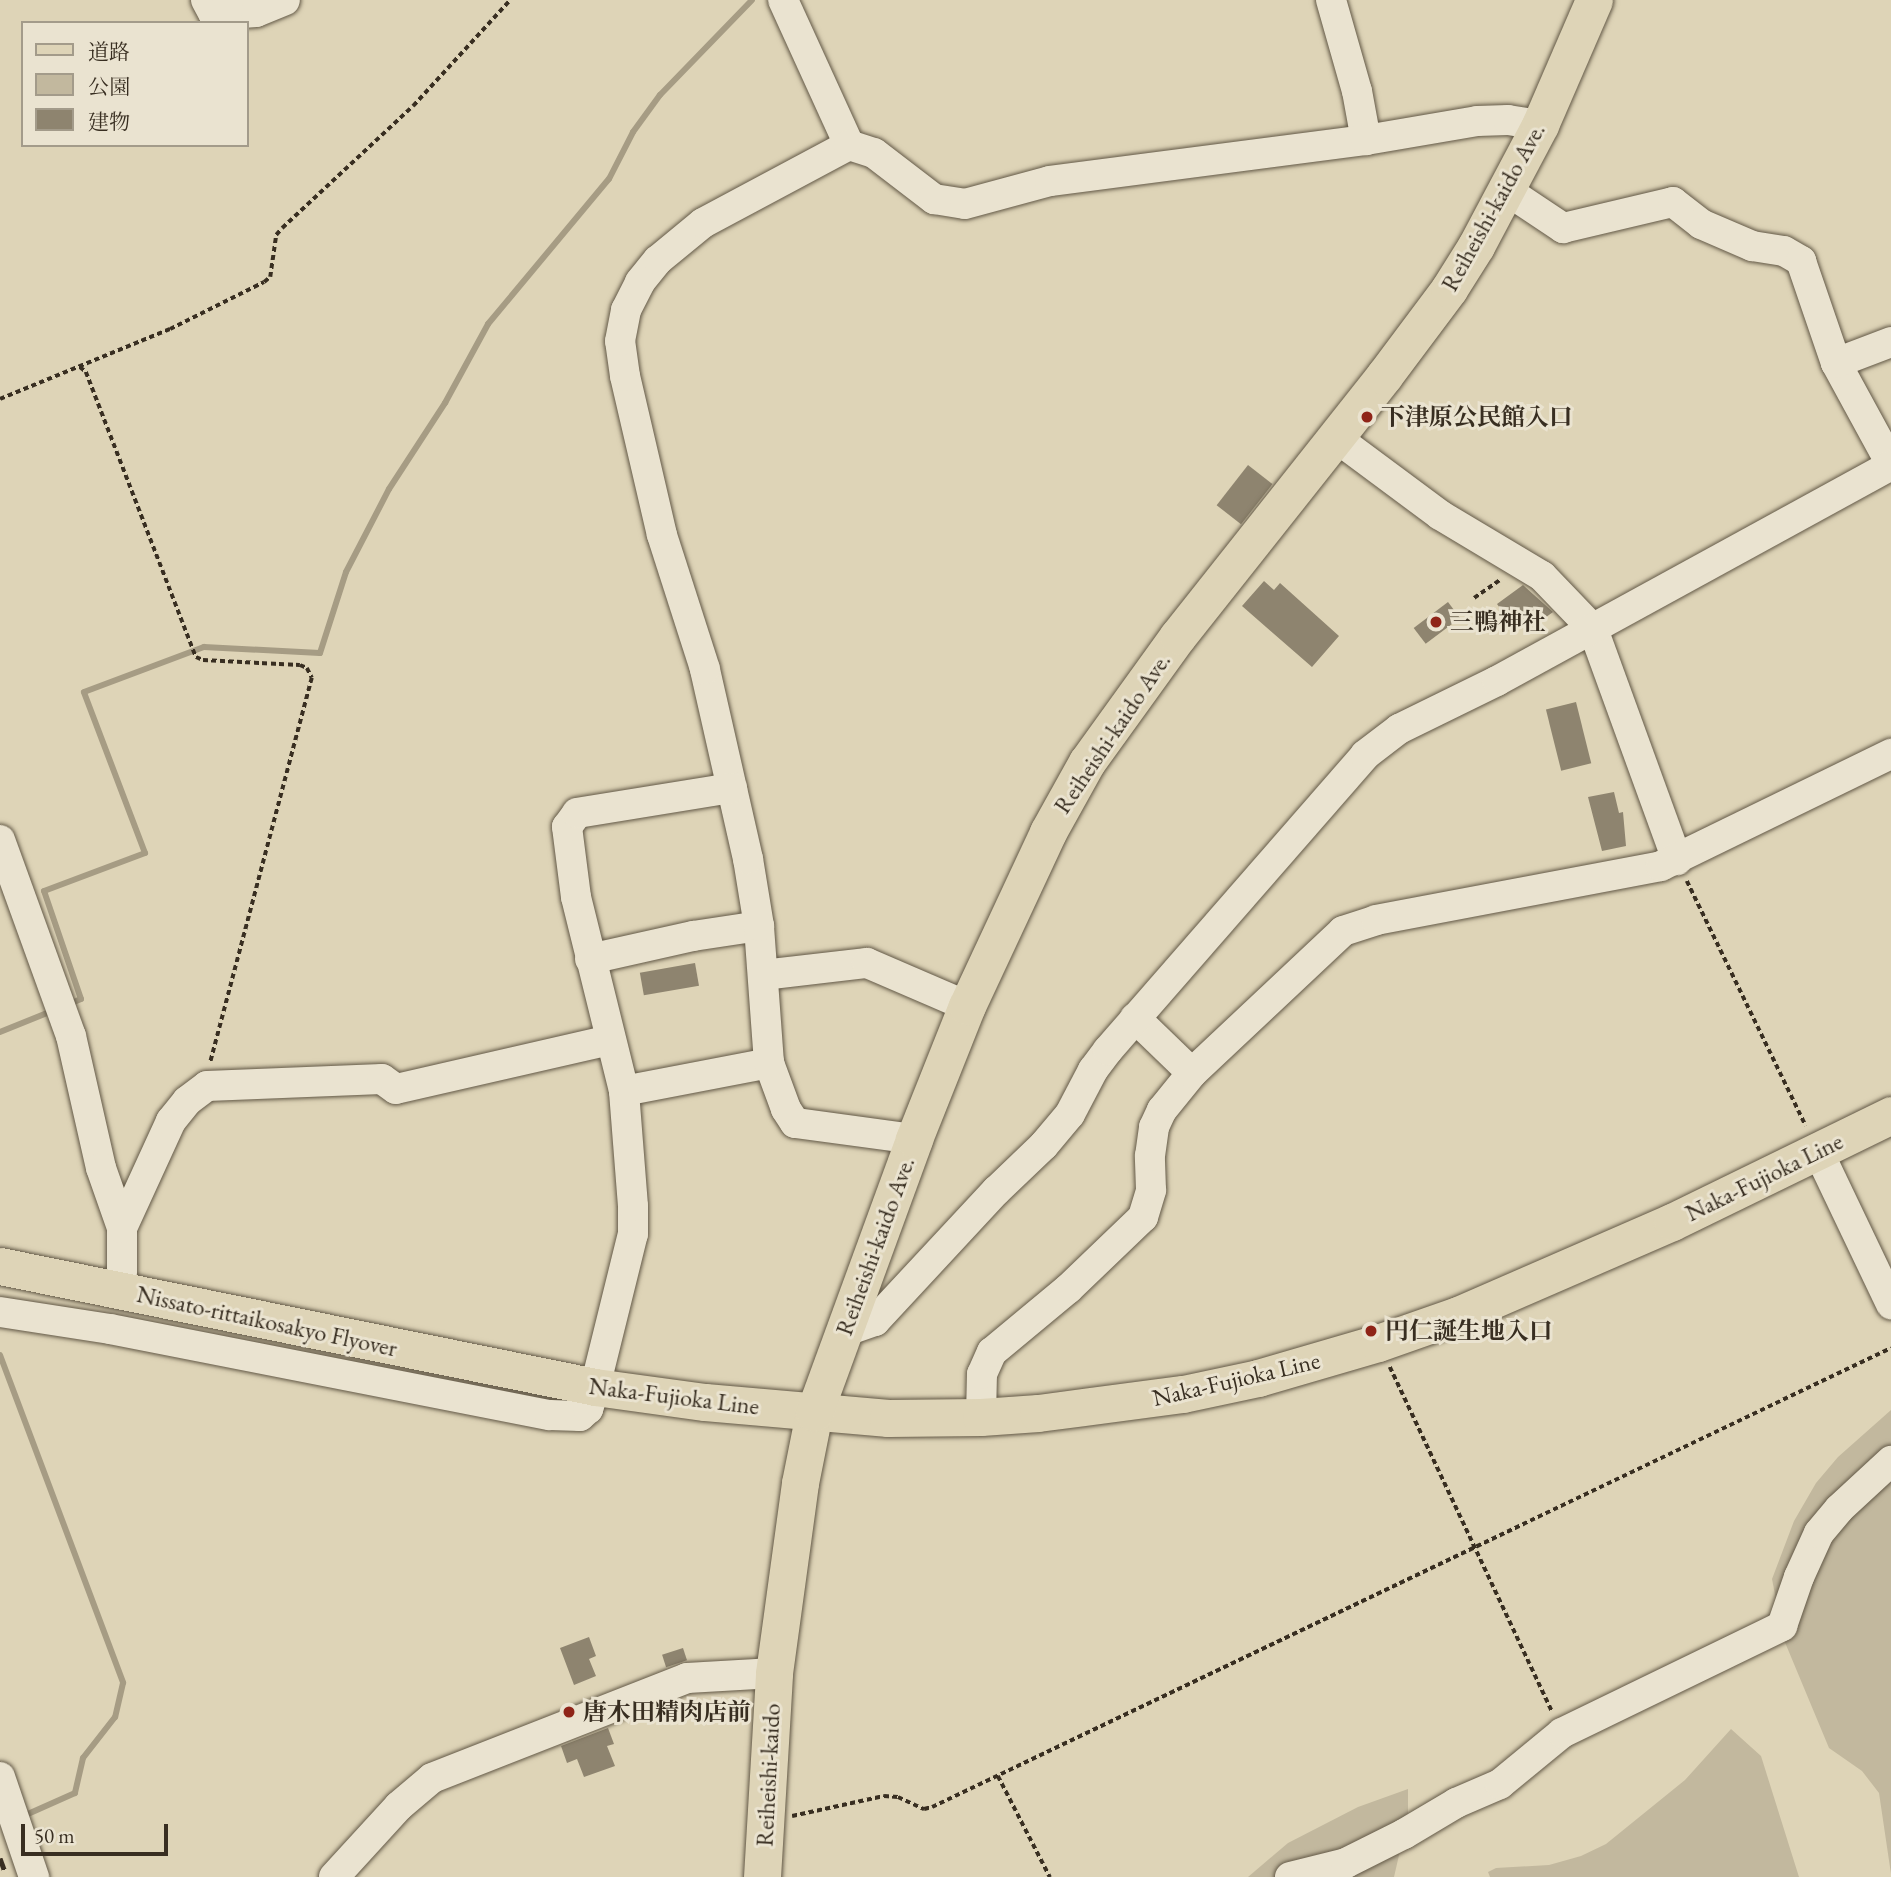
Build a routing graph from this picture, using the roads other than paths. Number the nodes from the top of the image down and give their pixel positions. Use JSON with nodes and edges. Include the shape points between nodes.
{"nodes":[{"id":1,"x":206,"y":0,"type":"edge"},
{"id":2,"x":285,"y":0,"type":"edge"},
{"id":3,"x":783,"y":0,"type":"edge"},
{"id":4,"x":1331,"y":0,"type":"edge"},
{"id":5,"x":1594,"y":0,"type":"edge"},
{"id":6,"x":1540,"y":125,"type":"junction"},
{"id":7,"x":1366,"y":140,"type":"junction"},
{"id":8,"x":849,"y":145,"type":"junction"},
{"id":9,"x":1506,"y":191,"type":"junction"},
{"id":10,"x":1891,"y":342,"type":"edge"},
{"id":11,"x":1836,"y":363,"type":"junction"},
{"id":12,"x":1335,"y":438,"type":"junction"},
{"id":13,"x":1891,"y":465,"type":"edge"},
{"id":14,"x":1592,"y":629,"type":"junction"},
{"id":15,"x":1891,"y":754,"type":"edge"},
{"id":16,"x":732,"y":788,"type":"junction"},
{"id":17,"x":0,"y":840,"type":"edge"},
{"id":18,"x":1677,"y":860,"type":"junction"},
{"id":19,"x":8,"y":884,"type":"edge"},
{"id":20,"x":759,"y":926,"type":"junction"},
{"id":21,"x":590,"y":960,"type":"junction"},
{"id":22,"x":763,"y":975,"type":"junction"},
{"id":23,"x":967,"y":1006,"type":"junction"},
{"id":24,"x":1135,"y":1018,"type":"junction"},
{"id":25,"x":610,"y":1040,"type":"junction"},
{"id":26,"x":769,"y":1063,"type":"junction"},
{"id":27,"x":1192,"y":1073,"type":"junction"},
{"id":28,"x":624,"y":1091,"type":"junction"},
{"id":29,"x":1891,"y":1115,"type":"edge"},
{"id":30,"x":914,"y":1139,"type":"junction"},
{"id":31,"x":1818,"y":1151,"type":"junction"},
{"id":32,"x":122,"y":1228,"type":"junction"},
{"id":33,"x":0,"y":1266,"type":"edge"},
{"id":34,"x":122,"y":1273,"type":"dead end"},
{"id":35,"x":1891,"y":1304,"type":"edge"},
{"id":36,"x":0,"y":1312,"type":"edge"},
{"id":37,"x":843,"y":1332,"type":"junction"},
{"id":38,"x":534,"y":1376,"type":"joint"},
{"id":39,"x":595,"y":1387,"type":"junction"},
{"id":40,"x":814,"y":1413,"type":"junction"},
{"id":41,"x":981,"y":1417,"type":"junction"},
{"id":42,"x":1891,"y":1461,"type":"edge"},
{"id":43,"x":774,"y":1672,"type":"junction"},
{"id":44,"x":0,"y":1777,"type":"edge"},
{"id":45,"x":34,"y":1877,"type":"edge"},
{"id":46,"x":334,"y":1877,"type":"edge"},
{"id":47,"x":762,"y":1877,"type":"edge"},
{"id":48,"x":1290,"y":1877,"type":"edge"}],
"edges":[{"from":1,"to":2,"type":"street","via":[[214,15],[256,12]]},
{"from":3,"to":8,"type":"street"},
{"from":4,"to":7,"type":"street"},
{"from":5,"to":6,"type":"main road","name":"Reiheishi-kaido Ave."},
{"from":6,"to":7,"type":"street","via":[[1477,121]]},
{"from":6,"to":9,"type":"main road","name":"Reiheishi-kaido Ave."},
{"from":7,"to":8,"type":"street","via":[[1050,181],[965,204],[933,199],[874,153]]},
{"from":8,"to":16,"type":"street","via":[[703,223],[658,261],[640,282],[626,310],[620,341],[662,536],[705,669]]},
{"from":9,"to":11,"type":"street","via":[[1563,228],[1673,202],[1701,225],[1752,246],[1784,251],[1801,261]]},
{"from":9,"to":12,"type":"main road","name":"Reiheishi-kaido Ave.","via":[[1449,289]]},
{"from":10,"to":11,"type":"street"},
{"from":11,"to":13,"type":"street"},
{"from":12,"to":14,"type":"street","via":[[1440,515],[1542,576]]},
{"from":12,"to":23,"type":"main road","name":"Reiheishi-kaido Ave.","via":[[1178,636],[1087,762],[1048,832]]},
{"from":13,"to":14,"type":"street"},
{"from":14,"to":18,"type":"street"},
{"from":14,"to":24,"type":"street","via":[[1399,729],[1365,755]]},
{"from":15,"to":18,"type":"street"},
{"from":16,"to":20,"type":"street"},
{"from":16,"to":21,"type":"street","via":[[573,816],[567,827],[569,856]]},
{"from":17,"to":19,"type":"street"},
{"from":18,"to":27,"type":"street","via":[[1643,872],[1376,920],[1342,931]]},
{"from":19,"to":32,"type":"street","via":[[71,1036],[102,1168]]},
{"from":20,"to":21,"type":"street"},
{"from":20,"to":22,"type":"street"},
{"from":21,"to":25,"type":"street"},
{"from":22,"to":23,"type":"street","via":[[867,963]]},
{"from":22,"to":26,"type":"street"},
{"from":23,"to":30,"type":"main road","name":"Reiheishi-kaido Ave."},
{"from":24,"to":27,"type":"street"},
{"from":24,"to":37,"type":"street","via":[[1093,1070],[1070,1114],[1044,1145],[882,1314]]},
{"from":25,"to":28,"type":"street"},
{"from":25,"to":32,"type":"street","via":[[396,1089],[382,1079],[206,1086],[171,1121]]},
{"from":26,"to":28,"type":"street"},
{"from":26,"to":30,"type":"street","via":[[796,1123]]},
{"from":27,"to":41,"type":"street","via":[[1154,1127],[1151,1190],[1143,1217],[1068,1289],[992,1352],[982,1374]]},
{"from":28,"to":39,"type":"street","via":[[633,1234]]},
{"from":29,"to":31,"type":"main road","name":"Naka-Fujioka Line"},
{"from":30,"to":37,"type":"main road","name":"Reiheishi-kaido Ave."},
{"from":31,"to":35,"type":"street"},
{"from":31,"to":41,"type":"main road","name":"Naka-Fujioka Line","via":[[1542,1281],[1378,1343],[1183,1394]]},
{"from":32,"to":34,"type":"street"},
{"from":33,"to":38,"type":"main road","name":"Nissato-rittaikosakyo Flyover"},
{"from":36,"to":39,"type":"street","via":[[112,1321],[550,1415],[580,1416],[588,1409]]},
{"from":37,"to":40,"type":"main road","name":"Reiheishi-kaido Ave."},
{"from":38,"to":39,"type":"main road","name":"Naka-Fujioka Line"},
{"from":39,"to":40,"type":"main road","name":"Naka-Fujioka Line"},
{"from":40,"to":41,"type":"main road","name":"Naka-Fujioka Line"},
{"from":40,"to":43,"type":"main road","name":"Reiheishi-kaido Ave."},
{"from":42,"to":48,"type":"street","via":[[1819,1534],[1782,1626],[1562,1733],[1500,1783],[1404,1834],[1346,1863]]},
{"from":43,"to":46,"type":"street","via":[[687,1678],[432,1778],[399,1805]]},
{"from":43,"to":47,"type":"main road","name":"Reiheishi-kaido"},
{"from":44,"to":45,"type":"street"}]}
